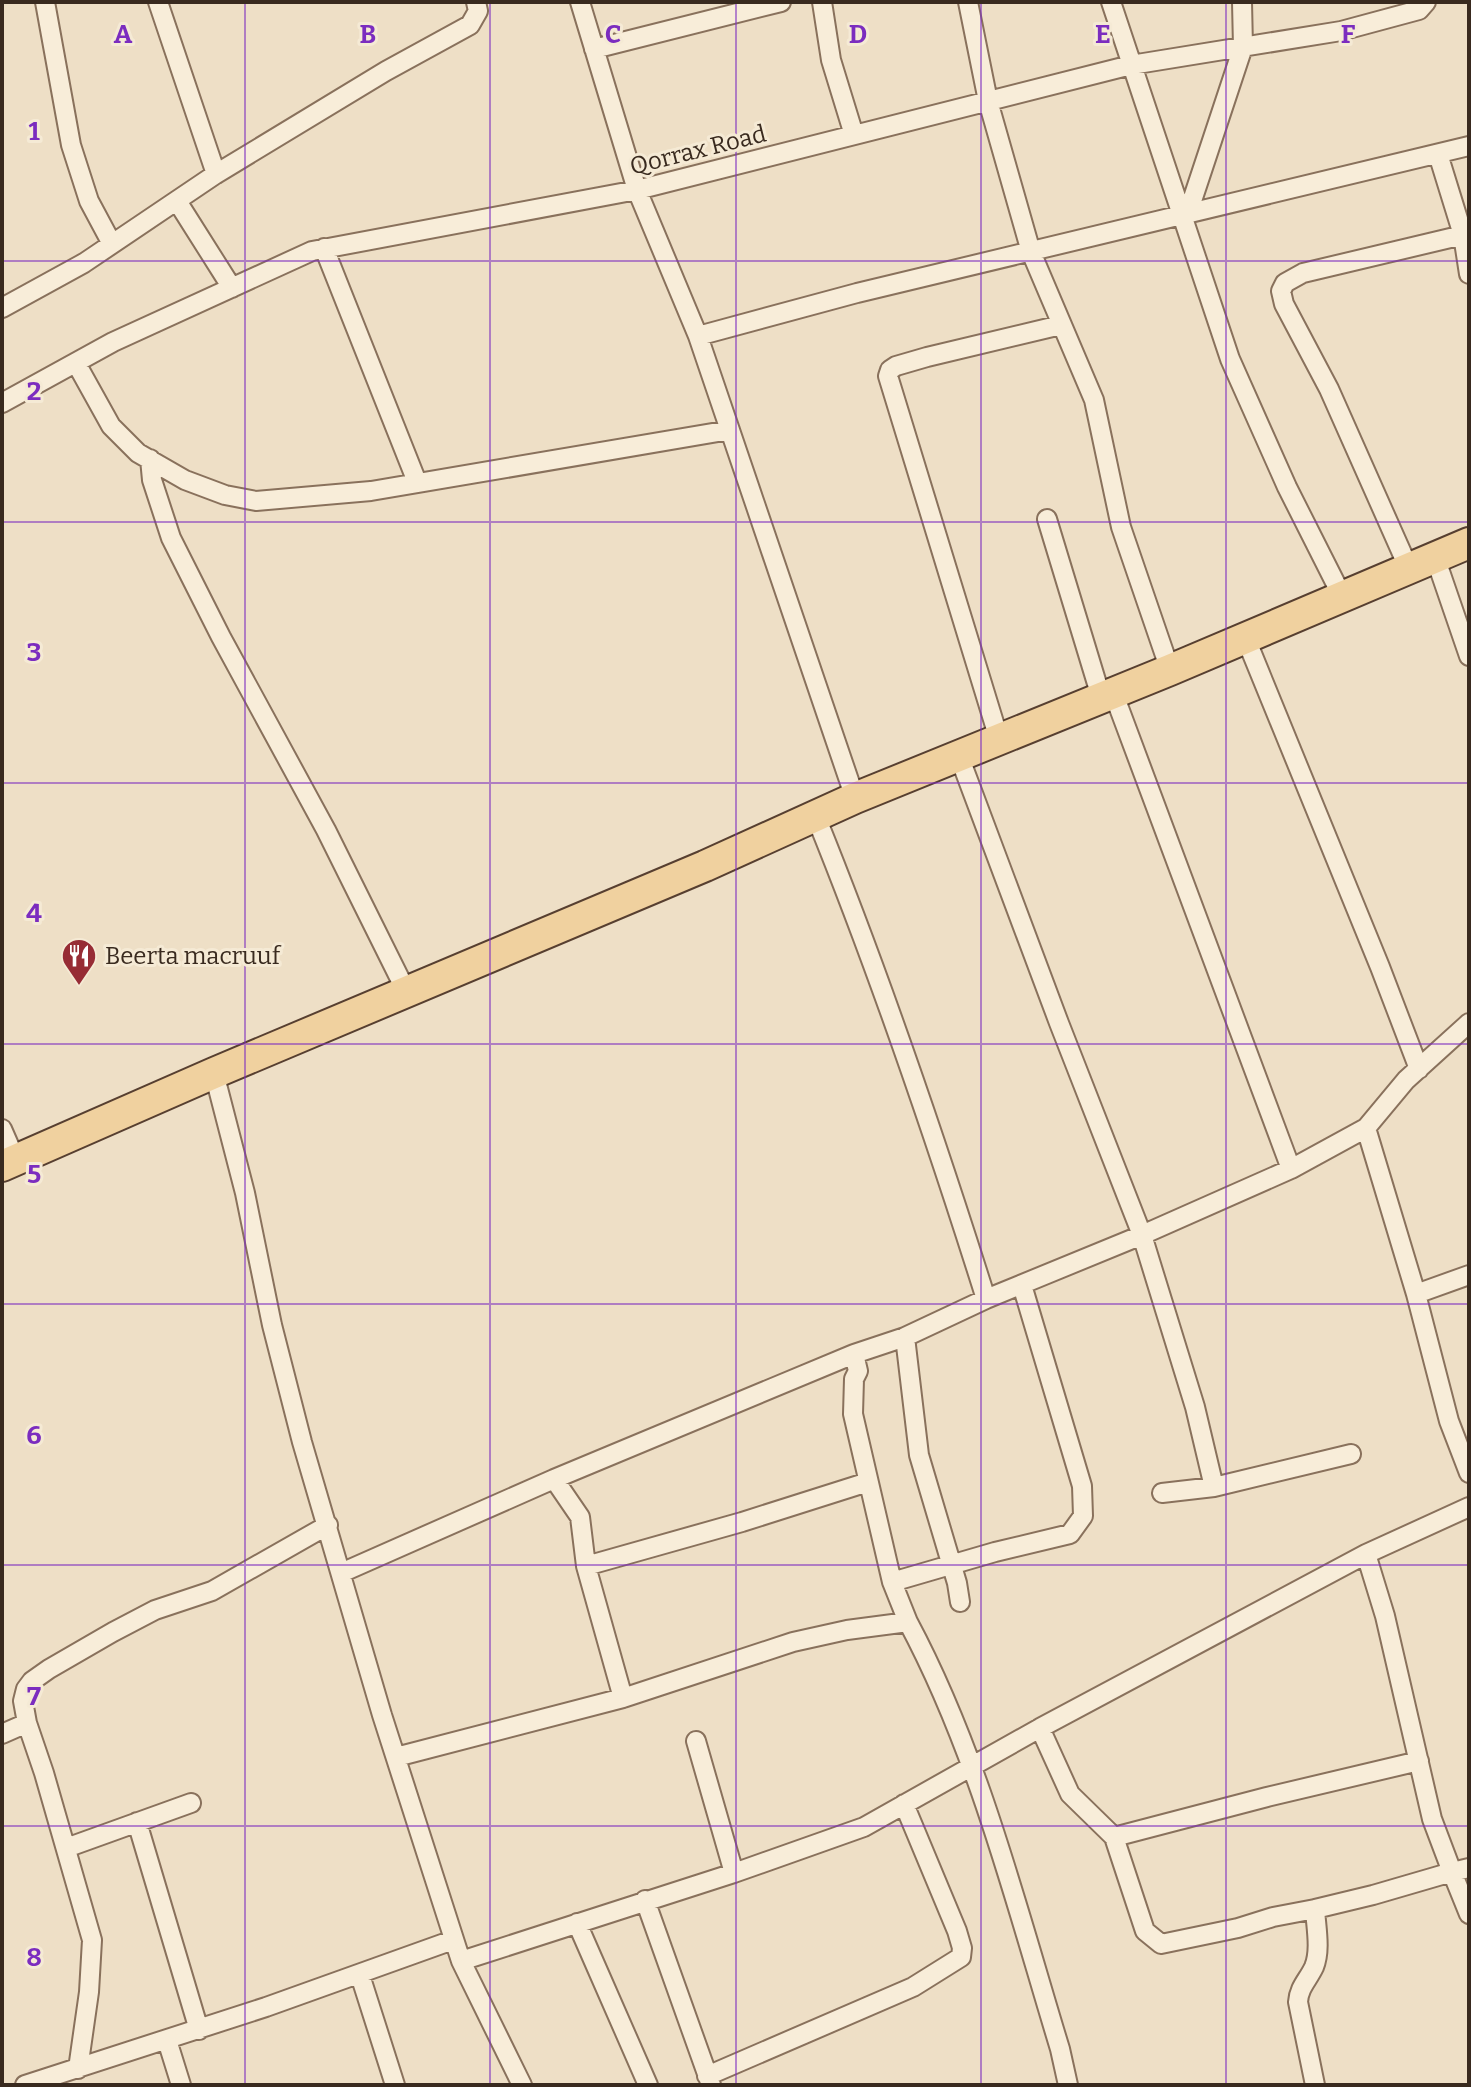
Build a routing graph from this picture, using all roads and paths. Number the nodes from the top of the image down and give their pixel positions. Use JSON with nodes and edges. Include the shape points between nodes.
{"nodes":[{"id":1,"x":45,"y":2,"type":"edge"},
{"id":2,"x":158,"y":2,"type":"edge"},
{"id":3,"x":476,"y":2,"type":"edge"},
{"id":4,"x":580,"y":2,"type":"edge"},
{"id":5,"x":781,"y":2,"type":"edge"},
{"id":6,"x":822,"y":2,"type":"edge"},
{"id":7,"x":968,"y":2,"type":"edge"},
{"id":8,"x":1111,"y":2,"type":"edge"},
{"id":9,"x":1242,"y":2,"type":"edge"},
{"id":10,"x":1428,"y":2,"type":"edge"},
{"id":11,"x":1243,"y":47,"type":"junction"},
{"id":12,"x":594,"y":49,"type":"junction"},
{"id":13,"x":1131,"y":65,"type":"junction"},
{"id":14,"x":988,"y":101,"type":"junction"},
{"id":15,"x":854,"y":135,"type":"junction"},
{"id":16,"x":1469,"y":146,"type":"edge"},
{"id":17,"x":1438,"y":154,"type":"junction"},
{"id":18,"x":216,"y":174,"type":"junction"},
{"id":19,"x":637,"y":190,"type":"junction"},
{"id":20,"x":177,"y":201,"type":"junction"},
{"id":21,"x":1184,"y":214,"type":"junction"},
{"id":22,"x":1466,"y":234,"type":"edge"},
{"id":23,"x":112,"y":244,"type":"junction"},
{"id":24,"x":324,"y":248,"type":"junction"},
{"id":25,"x":1031,"y":252,"type":"junction"},
{"id":26,"x":1469,"y":274,"type":"edge"},
{"id":27,"x":232,"y":288,"type":"junction"},
{"id":28,"x":2,"y":308,"type":"edge"},
{"id":29,"x":1061,"y":325,"type":"junction"},
{"id":30,"x":698,"y":336,"type":"junction"},
{"id":31,"x":76,"y":363,"type":"junction"},
{"id":32,"x":2,"y":403,"type":"edge"},
{"id":33,"x":730,"y":430,"type":"junction"},
{"id":34,"x":150,"y":459,"type":"junction"},
{"id":35,"x":417,"y":482,"type":"junction"},
{"id":36,"x":1047,"y":519,"type":"dead end"},
{"id":37,"x":1469,"y":543,"type":"edge"},
{"id":38,"x":1422,"y":563,"type":"junction"},
{"id":39,"x":1343,"y":598,"type":"junction"},
{"id":40,"x":1246,"y":639,"type":"junction"},
{"id":41,"x":1469,"y":656,"type":"edge"},
{"id":42,"x":1170,"y":670,"type":"junction"},
{"id":43,"x":1107,"y":694,"type":"junction"},
{"id":44,"x":999,"y":739,"type":"junction"},
{"id":45,"x":959,"y":756,"type":"junction"},
{"id":46,"x":855,"y":798,"type":"junction"},
{"id":47,"x":816,"y":817,"type":"junction"},
{"id":48,"x":407,"y":993,"type":"junction"},
{"id":49,"x":1469,"y":1023,"type":"edge"},
{"id":50,"x":1419,"y":1069,"type":"junction"},
{"id":51,"x":214,"y":1073,"type":"junction"},
{"id":52,"x":1366,"y":1128,"type":"junction"},
{"id":53,"x":2,"y":1129,"type":"edge"},
{"id":54,"x":9,"y":1163,"type":"edge"},
{"id":55,"x":1291,"y":1169,"type":"junction"},
{"id":56,"x":1142,"y":1235,"type":"junction"},
{"id":57,"x":1469,"y":1275,"type":"edge"},
{"id":58,"x":1022,"y":1285,"type":"junction"},
{"id":59,"x":1416,"y":1294,"type":"junction"},
{"id":60,"x":986,"y":1299,"type":"junction"},
{"id":61,"x":905,"y":1337,"type":"junction"},
{"id":62,"x":854,"y":1354,"type":"junction"},
{"id":63,"x":1351,"y":1454,"type":"dead end"},
{"id":64,"x":1469,"y":1473,"type":"edge"},
{"id":65,"x":554,"y":1479,"type":"junction"},
{"id":66,"x":868,"y":1482,"type":"junction"},
{"id":67,"x":1214,"y":1487,"type":"junction"},
{"id":68,"x":1162,"y":1493,"type":"dead end"},
{"id":69,"x":1469,"y":1507,"type":"edge"},
{"id":70,"x":328,"y":1525,"type":"junction"},
{"id":71,"x":1366,"y":1554,"type":"junction"},
{"id":72,"x":951,"y":1565,"type":"junction"},
{"id":73,"x":586,"y":1566,"type":"junction"},
{"id":74,"x":341,"y":1573,"type":"junction"},
{"id":75,"x":892,"y":1582,"type":"junction"},
{"id":76,"x":960,"y":1602,"type":"dead end"},
{"id":77,"x":908,"y":1622,"type":"junction"},
{"id":78,"x":623,"y":1698,"type":"junction"},
{"id":79,"x":27,"y":1723,"type":"junction"},
{"id":80,"x":1040,"y":1728,"type":"junction"},
{"id":81,"x":2,"y":1734,"type":"edge"},
{"id":82,"x":696,"y":1741,"type":"dead end"},
{"id":83,"x":396,"y":1757,"type":"junction"},
{"id":84,"x":1419,"y":1761,"type":"junction"},
{"id":85,"x":972,"y":1766,"type":"junction"},
{"id":86,"x":191,"y":1803,"type":"dead end"},
{"id":87,"x":904,"y":1804,"type":"junction"},
{"id":88,"x":137,"y":1822,"type":"junction"},
{"id":89,"x":1114,"y":1837,"type":"junction"},
{"id":90,"x":66,"y":1848,"type":"junction"},
{"id":91,"x":1460,"y":1870,"type":"edge"},
{"id":92,"x":734,"y":1873,"type":"junction"},
{"id":93,"x":645,"y":1900,"type":"junction"},
{"id":94,"x":1315,"y":1909,"type":"junction"},
{"id":95,"x":1469,"y":1914,"type":"edge"},
{"id":96,"x":577,"y":1923,"type":"junction"},
{"id":97,"x":453,"y":1940,"type":"junction"},
{"id":98,"x":461,"y":1961,"type":"junction"},
{"id":99,"x":360,"y":1975,"type":"junction"},
{"id":100,"x":199,"y":2030,"type":"junction"},
{"id":101,"x":167,"y":2040,"type":"junction"},
{"id":102,"x":78,"y":2069,"type":"junction"},
{"id":103,"x":709,"y":2081,"type":"edge"},
{"id":104,"x":25,"y":2085,"type":"edge"},
{"id":105,"x":181,"y":2085,"type":"edge"},
{"id":106,"x":395,"y":2085,"type":"edge"},
{"id":107,"x":522,"y":2085,"type":"edge"},
{"id":108,"x":648,"y":2085,"type":"edge"},
{"id":109,"x":1068,"y":2085,"type":"edge"},
{"id":110,"x":1315,"y":2085,"type":"edge"}],
"edges":[{"from":1,"to":23,"type":"street","via":[[74,156],[89,201]]},
{"from":2,"to":18,"type":"street"},
{"from":3,"to":18,"type":"street","via":[[478,11],[470,25]]},
{"from":4,"to":12,"type":"street"},
{"from":5,"to":12,"type":"street"},
{"from":6,"to":15,"type":"street","via":[[831,60]]},
{"from":7,"to":14,"type":"street"},
{"from":8,"to":13,"type":"street"},
{"from":9,"to":11,"type":"street"},
{"from":10,"to":11,"type":"street","name":"Qorrax Road","via":[[1419,10],[1341,31]]},
{"from":11,"to":13,"type":"street","name":"Qorrax Road"},
{"from":11,"to":21,"type":"street"},
{"from":12,"to":19,"type":"street"},
{"from":13,"to":14,"type":"street","name":"Qorrax Road"},
{"from":13,"to":21,"type":"street"},
{"from":14,"to":15,"type":"street","name":"Qorrax Road"},
{"from":14,"to":25,"type":"street"},
{"from":15,"to":19,"type":"street","name":"Qorrax Road"},
{"from":16,"to":17,"type":"street"},
{"from":17,"to":21,"type":"street"},
{"from":17,"to":22,"type":"street"},
{"from":18,"to":20,"type":"street"},
{"from":19,"to":24,"type":"street","name":"Qorrax Road"},
{"from":19,"to":30,"type":"street"},
{"from":20,"to":23,"type":"street"},
{"from":20,"to":27,"type":"street"},
{"from":21,"to":25,"type":"street"},
{"from":21,"to":39,"type":"street","via":[[1230,359]]},
{"from":22,"to":26,"type":"street"},
{"from":22,"to":38,"type":"street","via":[[1327,265],[1291,278],[1281,291]]},
{"from":23,"to":28,"type":"street"},
{"from":24,"to":27,"type":"street","name":"Qorrax Road"},
{"from":24,"to":35,"type":"street"},
{"from":25,"to":29,"type":"street"},
{"from":25,"to":30,"type":"street"},
{"from":27,"to":31,"type":"street","name":"Qorrax Road"},
{"from":29,"to":42,"type":"street","via":[[1094,400],[1121,527]]},
{"from":29,"to":44,"type":"street","via":[[896,366],[888,376]]},
{"from":30,"to":33,"type":"street"},
{"from":31,"to":32,"type":"street","name":"Qorrax Road"},
{"from":31,"to":34,"type":"street","via":[[111,426]]},
{"from":33,"to":35,"type":"street"},
{"from":33,"to":46,"type":"street"},
{"from":34,"to":35,"type":"street","via":[[185,480],[256,501]]},
{"from":34,"to":48,"type":"street","via":[[171,538]]},
{"from":36,"to":43,"type":"street"},
{"from":37,"to":38,"type":"main road"},
{"from":38,"to":39,"type":"main road"},
{"from":38,"to":41,"type":"street"},
{"from":39,"to":40,"type":"main road"},
{"from":40,"to":42,"type":"main road"},
{"from":40,"to":50,"type":"street"},
{"from":42,"to":43,"type":"main road"},
{"from":43,"to":44,"type":"main road"},
{"from":43,"to":55,"type":"street"},
{"from":44,"to":45,"type":"main road"},
{"from":45,"to":46,"type":"main road"},
{"from":45,"to":56,"type":"street"},
{"from":46,"to":47,"type":"main road"},
{"from":47,"to":48,"type":"main road"},
{"from":47,"to":60,"type":"street","via":[[866,943]]},
{"from":48,"to":51,"type":"main road"},
{"from":49,"to":50,"type":"street"},
{"from":50,"to":52,"type":"street"},
{"from":51,"to":54,"type":"main road"},
{"from":51,"to":70,"type":"street","via":[[275,1340]]},
{"from":52,"to":55,"type":"street"},
{"from":52,"to":59,"type":"street"},
{"from":53,"to":54,"type":"street"},
{"from":55,"to":56,"type":"street"},
{"from":56,"to":58,"type":"street"},
{"from":56,"to":67,"type":"street"},
{"from":57,"to":59,"type":"street"},
{"from":58,"to":60,"type":"street"},
{"from":58,"to":72,"type":"street","via":[[1082,1486],[1083,1516],[1070,1534]]},
{"from":59,"to":64,"type":"street","via":[[1449,1421]]},
{"from":60,"to":61,"type":"street"},
{"from":61,"to":62,"type":"street"},
{"from":61,"to":72,"type":"street","via":[[919,1455]]},
{"from":62,"to":65,"type":"street"},
{"from":62,"to":66,"type":"street","via":[[858,1371],[853,1414]]},
{"from":63,"to":67,"type":"street"},
{"from":65,"to":73,"type":"street","via":[[580,1517]]},
{"from":65,"to":74,"type":"street"},
{"from":66,"to":73,"type":"street"},
{"from":66,"to":75,"type":"street"},
{"from":67,"to":68,"type":"street"},
{"from":69,"to":71,"type":"street"},
{"from":70,"to":74,"type":"street"},
{"from":70,"to":79,"type":"street","via":[[212,1591],[155,1610],[49,1669],[26,1689]]},
{"from":71,"to":80,"type":"street"},
{"from":71,"to":84,"type":"street"},
{"from":72,"to":75,"type":"street"},
{"from":72,"to":76,"type":"street"},
{"from":73,"to":78,"type":"street"},
{"from":74,"to":83,"type":"street"},
{"from":75,"to":77,"type":"street"},
{"from":77,"to":78,"type":"street","via":[[793,1642]]},
{"from":77,"to":85,"type":"street"},
{"from":78,"to":83,"type":"street"},
{"from":79,"to":81,"type":"street"},
{"from":79,"to":90,"type":"street"},
{"from":80,"to":85,"type":"street"},
{"from":80,"to":89,"type":"street","via":[[1070,1794]]},
{"from":82,"to":92,"type":"street"},
{"from":83,"to":97,"type":"street"},
{"from":84,"to":89,"type":"street"},
{"from":84,"to":91,"type":"street","via":[[1432,1819]]},
{"from":85,"to":87,"type":"street"},
{"from":85,"to":109,"type":"street"},
{"from":86,"to":88,"type":"street"},
{"from":87,"to":92,"type":"street","via":[[864,1827]]},
{"from":87,"to":103,"type":"street","via":[[957,1931],[961,1957],[913,1987]]},
{"from":88,"to":90,"type":"street"},
{"from":88,"to":100,"type":"street"},
{"from":89,"to":94,"type":"street","via":[[1145,1931],[1161,1944]]},
{"from":90,"to":102,"type":"street","via":[[92,1940]]},
{"from":91,"to":94,"type":"street"},
{"from":91,"to":95,"type":"street"},
{"from":92,"to":93,"type":"street"},
{"from":93,"to":96,"type":"street"},
{"from":93,"to":103,"type":"street"},
{"from":94,"to":110,"type":"street","via":[[1316,1957],[1298,2002]]},
{"from":96,"to":98,"type":"street"},
{"from":96,"to":108,"type":"street"},
{"from":97,"to":98,"type":"street"},
{"from":97,"to":99,"type":"street"},
{"from":98,"to":107,"type":"street"},
{"from":99,"to":100,"type":"street"},
{"from":99,"to":106,"type":"street"},
{"from":100,"to":101,"type":"street"},
{"from":101,"to":102,"type":"street"},
{"from":101,"to":105,"type":"street"},
{"from":102,"to":104,"type":"street"}]}
